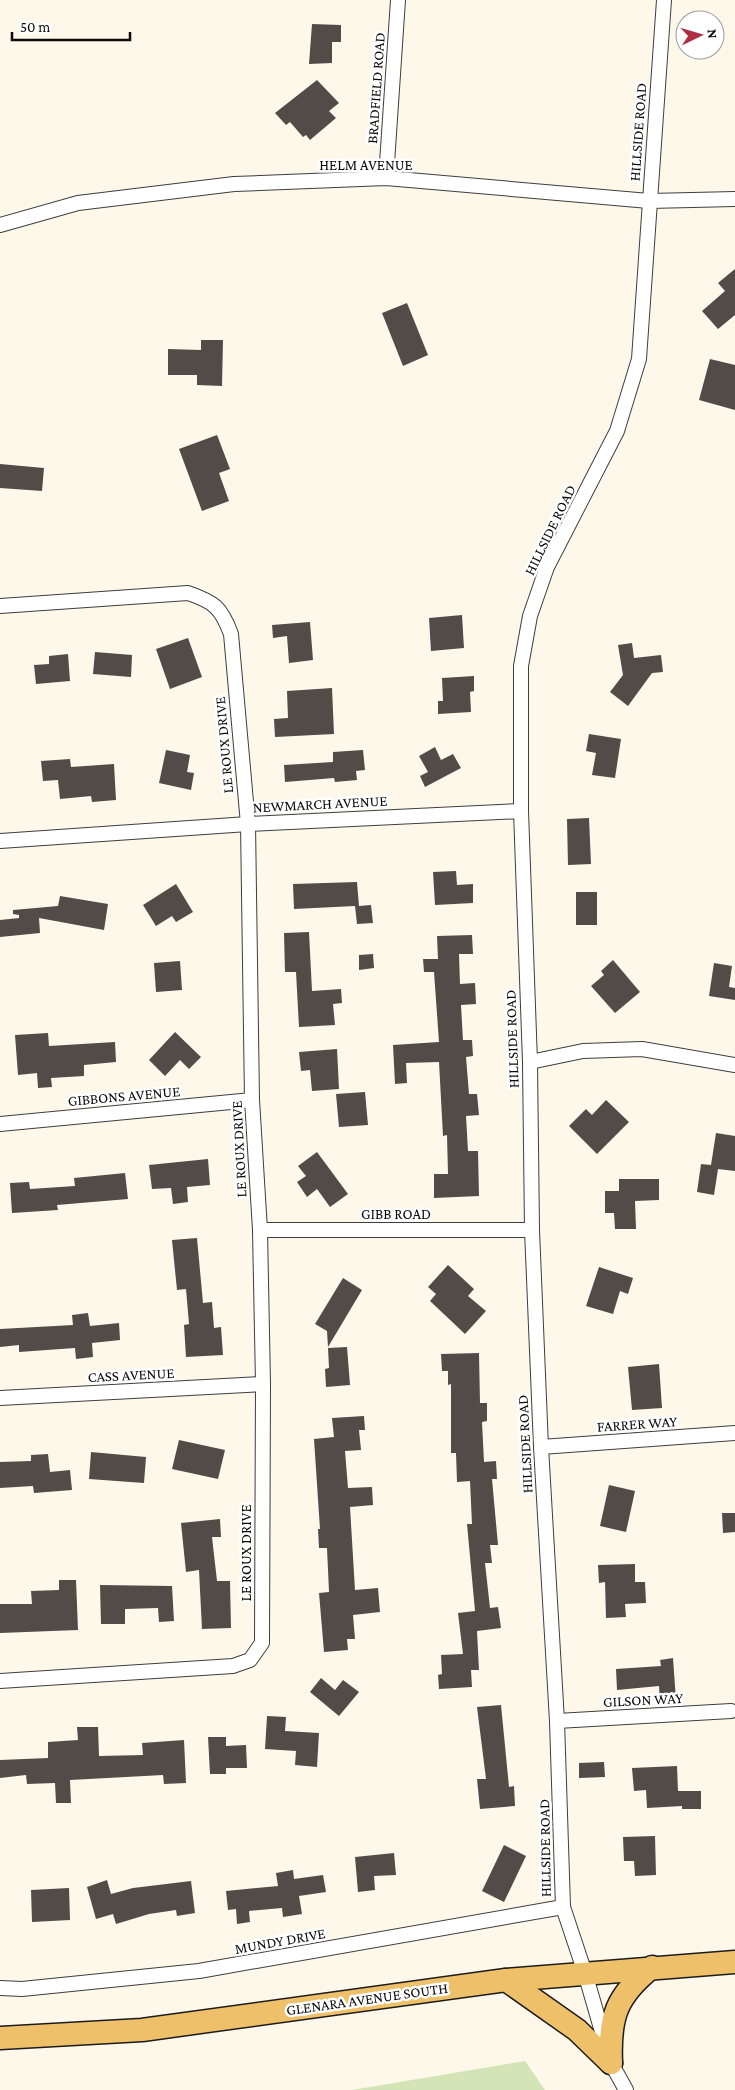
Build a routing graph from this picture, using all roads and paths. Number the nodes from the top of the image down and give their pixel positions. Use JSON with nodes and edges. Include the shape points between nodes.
{"nodes":[{"id":1,"x":398,"y":0,"type":"edge"},
{"id":2,"x":664,"y":0,"type":"edge"},
{"id":3,"x":386,"y":178,"type":"junction"},
{"id":4,"x":735,"y":198,"type":"edge"},
{"id":5,"x":649,"y":201,"type":"junction"},
{"id":6,"x":0,"y":225,"type":"edge"},
{"id":7,"x":0,"y":606,"type":"edge"},
{"id":8,"x":521,"y":811,"type":"junction"},
{"id":9,"x":248,"y":824,"type":"junction"},
{"id":10,"x":0,"y":841,"type":"edge"},
{"id":11,"x":530,"y":1062,"type":"junction"},
{"id":12,"x":735,"y":1065,"type":"edge"},
{"id":13,"x":252,"y":1100,"type":"junction"},
{"id":14,"x":0,"y":1124,"type":"edge"},
{"id":15,"x":260,"y":1230,"type":"junction"},
{"id":16,"x":532,"y":1230,"type":"junction"},
{"id":17,"x":263,"y":1384,"type":"junction"},
{"id":18,"x":0,"y":1398,"type":"edge"},
{"id":19,"x":735,"y":1433,"type":"edge"},
{"id":20,"x":541,"y":1447,"type":"junction"},
{"id":21,"x":0,"y":1681,"type":"edge"},
{"id":22,"x":730,"y":1711,"type":"dead end"},
{"id":23,"x":557,"y":1721,"type":"junction"},
{"id":24,"x":563,"y":1907,"type":"junction"},
{"id":25,"x":735,"y":1962,"type":"edge"},
{"id":26,"x":652,"y":1967,"type":"junction"},
{"id":27,"x":585,"y":1973,"type":"junction"},
{"id":28,"x":506,"y":1980,"type":"junction"},
{"id":29,"x":0,"y":1988,"type":"edge"},
{"id":30,"x":0,"y":2038,"type":"edge"},
{"id":31,"x":611,"y":2063,"type":"junction"},
{"id":32,"x":626,"y":2090,"type":"edge"}],
"edges":[{"from":1,"to":3,"type":"street","name":"BRADFIELD ROAD"},
{"from":2,"to":5,"type":"street","name":"HILLSIDE ROAD"},
{"from":3,"to":5,"type":"street","name":"HELM AVENUE"},
{"from":3,"to":6,"type":"street","name":"HELM AVENUE","via":[[234,184],[78,203]]},
{"from":4,"to":5,"type":"street","name":"HELM AVENUE"},
{"from":5,"to":8,"type":"street","name":"HILLSIDE ROAD","via":[[639,359],[617,431],[547,567],[530,616],[521,666]]},
{"from":7,"to":9,"type":"street","name":"LE ROUX DRIVE","via":[[188,593],[210,601],[223,614],[231,634]]},
{"from":8,"to":9,"type":"street","name":"NEWMARCH AVENUE"},
{"from":8,"to":11,"type":"street","name":"HILLSIDE ROAD"},
{"from":9,"to":10,"type":"street","name":"NEWMARCH AVENUE"},
{"from":9,"to":13,"type":"street","name":"LE ROUX DRIVE"},
{"from":11,"to":12,"type":"street","via":[[583,1050],[642,1049]]},
{"from":11,"to":16,"type":"street","name":"HILLSIDE ROAD"},
{"from":13,"to":14,"type":"street","name":"GIBBONS AVENUE"},
{"from":13,"to":15,"type":"street","name":"LE ROUX DRIVE"},
{"from":15,"to":16,"type":"street","name":"GIBB ROAD"},
{"from":15,"to":17,"type":"street","name":"LE ROUX DRIVE"},
{"from":16,"to":20,"type":"street","name":"HILLSIDE ROAD"},
{"from":17,"to":18,"type":"street","name":"CASS AVENUE"},
{"from":17,"to":21,"type":"street","name":"LE ROUX DRIVE","via":[[262,1643],[250,1660],[234,1666]]},
{"from":19,"to":20,"type":"street","name":"FARRER WAY"},
{"from":20,"to":23,"type":"street","name":"HILLSIDE ROAD"},
{"from":22,"to":23,"type":"street","name":"GILSON WAY"},
{"from":23,"to":24,"type":"street","name":"HILLSIDE ROAD"},
{"from":24,"to":27,"type":"street","name":"HILLSIDE ROAD"},
{"from":24,"to":29,"type":"street","name":"MUNDY DRIVE","via":[[199,1971],[22,1989]]},
{"from":25,"to":26,"type":"main road","name":"GLENARA AVENUE SOUTH"},
{"from":26,"to":27,"type":"main road","name":"GLENARA AVENUE SOUTH"},
{"from":26,"to":31,"type":"main road","via":[[636,1980],[619,2002],[610,2037]]},
{"from":27,"to":28,"type":"main road","name":"GLENARA AVENUE SOUTH"},
{"from":27,"to":31,"type":"street","name":"HILLSIDE ROAD"},
{"from":28,"to":30,"type":"main road","name":"GLENARA AVENUE SOUTH","via":[[142,2030]]},
{"from":28,"to":31,"type":"main road","via":[[577,2030]]},
{"from":31,"to":32,"type":"street","name":"HILLSIDE ROAD"}]}
